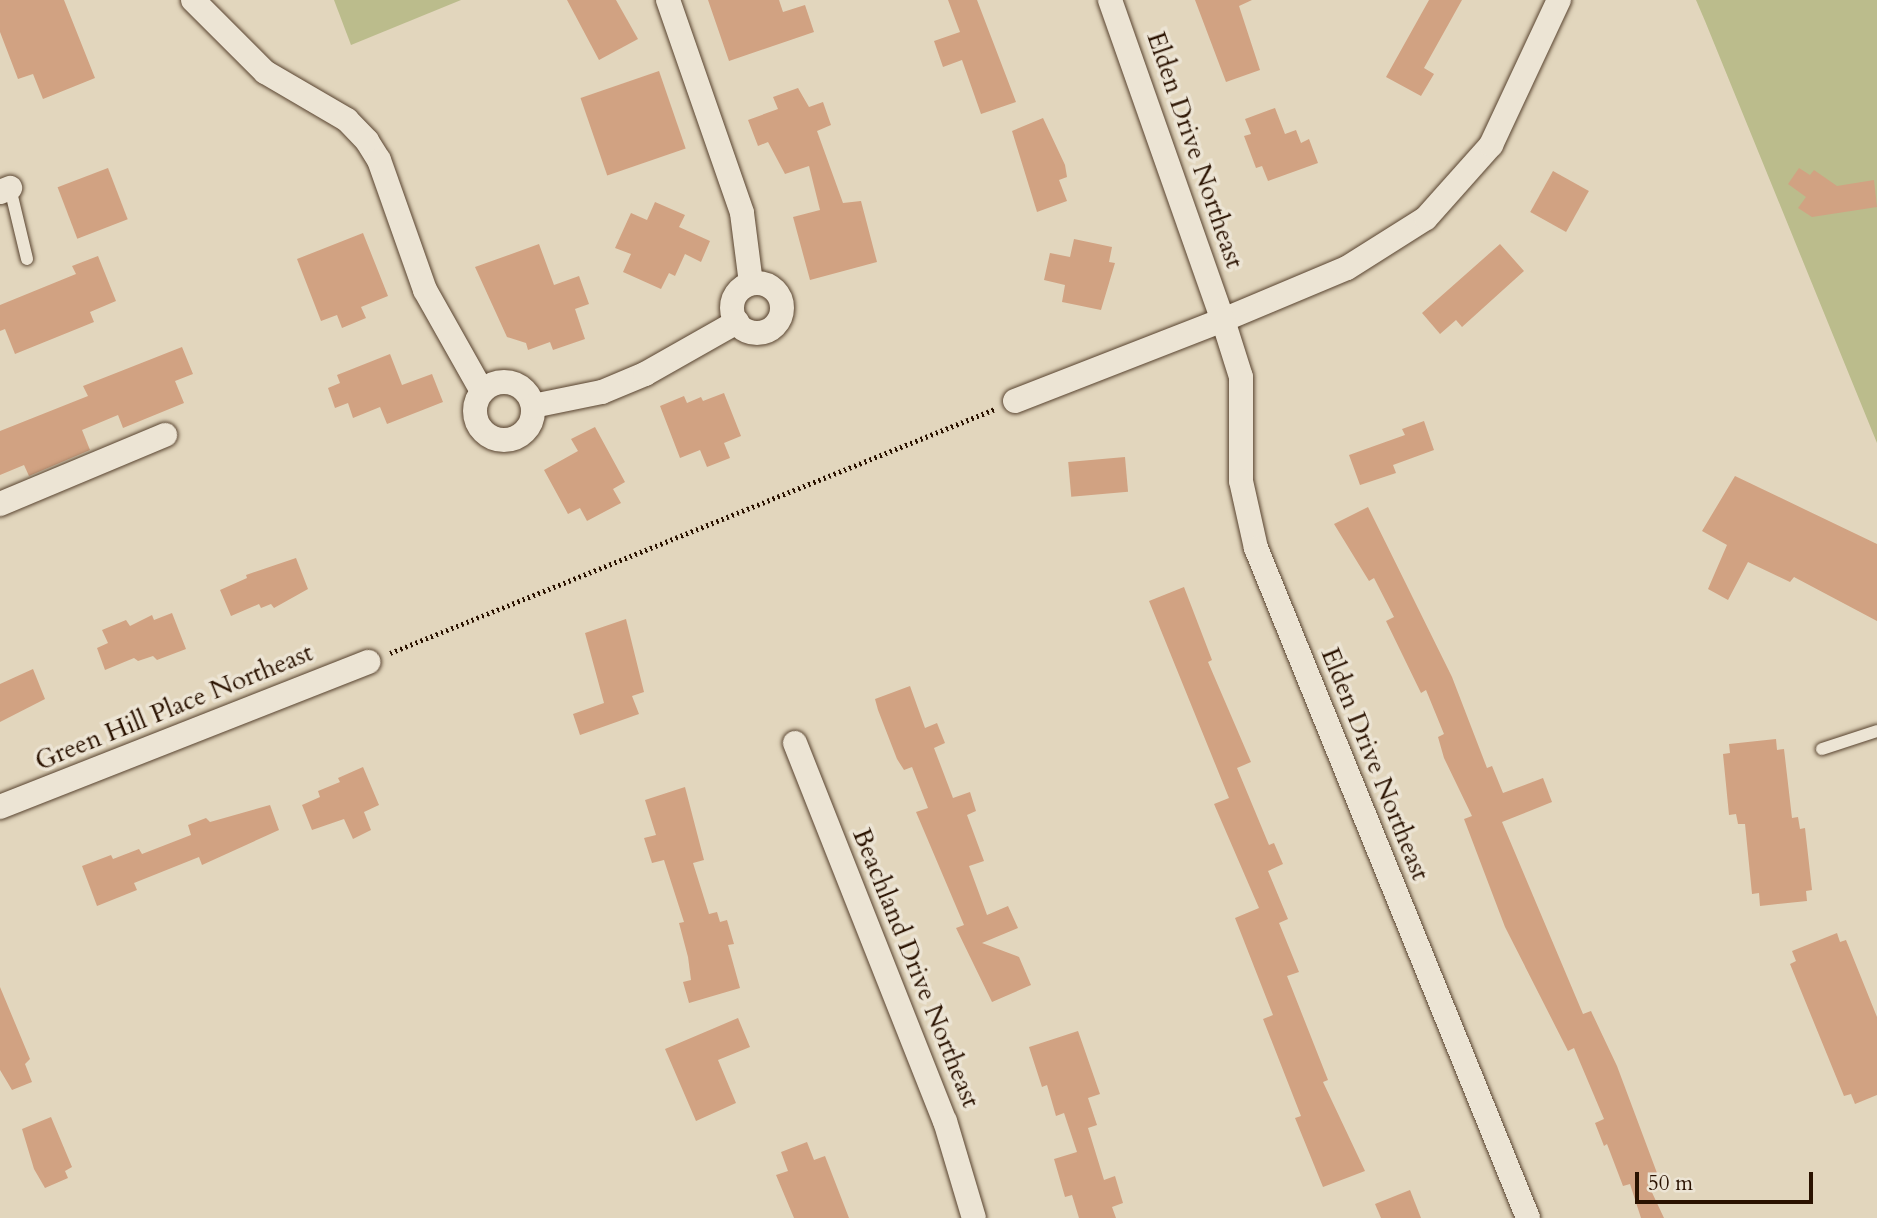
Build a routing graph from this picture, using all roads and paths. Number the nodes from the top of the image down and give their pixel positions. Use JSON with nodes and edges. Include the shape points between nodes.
{"nodes":[{"id":1,"x":193,"y":0,"type":"edge"},
{"id":2,"x":668,"y":0,"type":"edge"},
{"id":3,"x":1110,"y":0,"type":"edge"},
{"id":4,"x":1559,"y":0,"type":"edge"},
{"id":5,"x":5,"y":190,"type":"edge"},
{"id":6,"x":27,"y":259,"type":"dead end"},
{"id":7,"x":751,"y":283,"type":"junction"},
{"id":8,"x":1223,"y":320,"type":"junction"},
{"id":9,"x":737,"y":322,"type":"junction"},
{"id":10,"x":482,"y":391,"type":"junction"},
{"id":11,"x":1016,"y":401,"type":"joint"},
{"id":12,"x":533,"y":406,"type":"junction"},
{"id":13,"x":165,"y":435,"type":"dead end"},
{"id":14,"x":0,"y":504,"type":"edge"},
{"id":15,"x":369,"y":662,"type":"joint"},
{"id":16,"x":1877,"y":731,"type":"edge"},
{"id":17,"x":795,"y":743,"type":"dead end"},
{"id":18,"x":1822,"y":749,"type":"dead end"},
{"id":19,"x":0,"y":807,"type":"edge"},
{"id":20,"x":974,"y":1218,"type":"edge"},
{"id":21,"x":1528,"y":1218,"type":"edge"}],
"edges":[{"from":1,"to":10,"type":"street","via":[[265,72],[347,120],[367,141],[379,160],[425,290]]},
{"from":2,"to":7,"type":"street","via":[[742,213]]},
{"from":3,"to":8,"type":"street","name":"Elden Drive Northeast"},
{"from":4,"to":8,"type":"street","via":[[1492,145],[1426,218],[1347,268]]},
{"from":5,"to":6,"type":"lane"},
{"from":7,"to":9,"type":"street","via":[[735,295]]},
{"from":7,"to":9,"type":"street","via":[[769,286],[777,293],[778,320],[772,328],[753,332]]},
{"from":8,"to":11,"type":"street"},
{"from":8,"to":21,"type":"street","name":"Elden Drive Northeast","via":[[1241,377],[1241,481],[1255,548]]},
{"from":9,"to":12,"type":"street","via":[[646,374],[602,392]]},
{"from":10,"to":12,"type":"street","via":[[512,383],[522,388]]},
{"from":10,"to":12,"type":"street","via":[[474,411],[477,422],[482,431],[501,440],[521,435]]},
{"from":11,"to":15,"type":"path"},
{"from":13,"to":14,"type":"street"},
{"from":15,"to":19,"type":"street","name":"Green Hill Place Northeast"},
{"from":16,"to":18,"type":"lane"},
{"from":17,"to":20,"type":"street","name":"Beachland Drive Northeast","via":[[944,1121]]}]}
